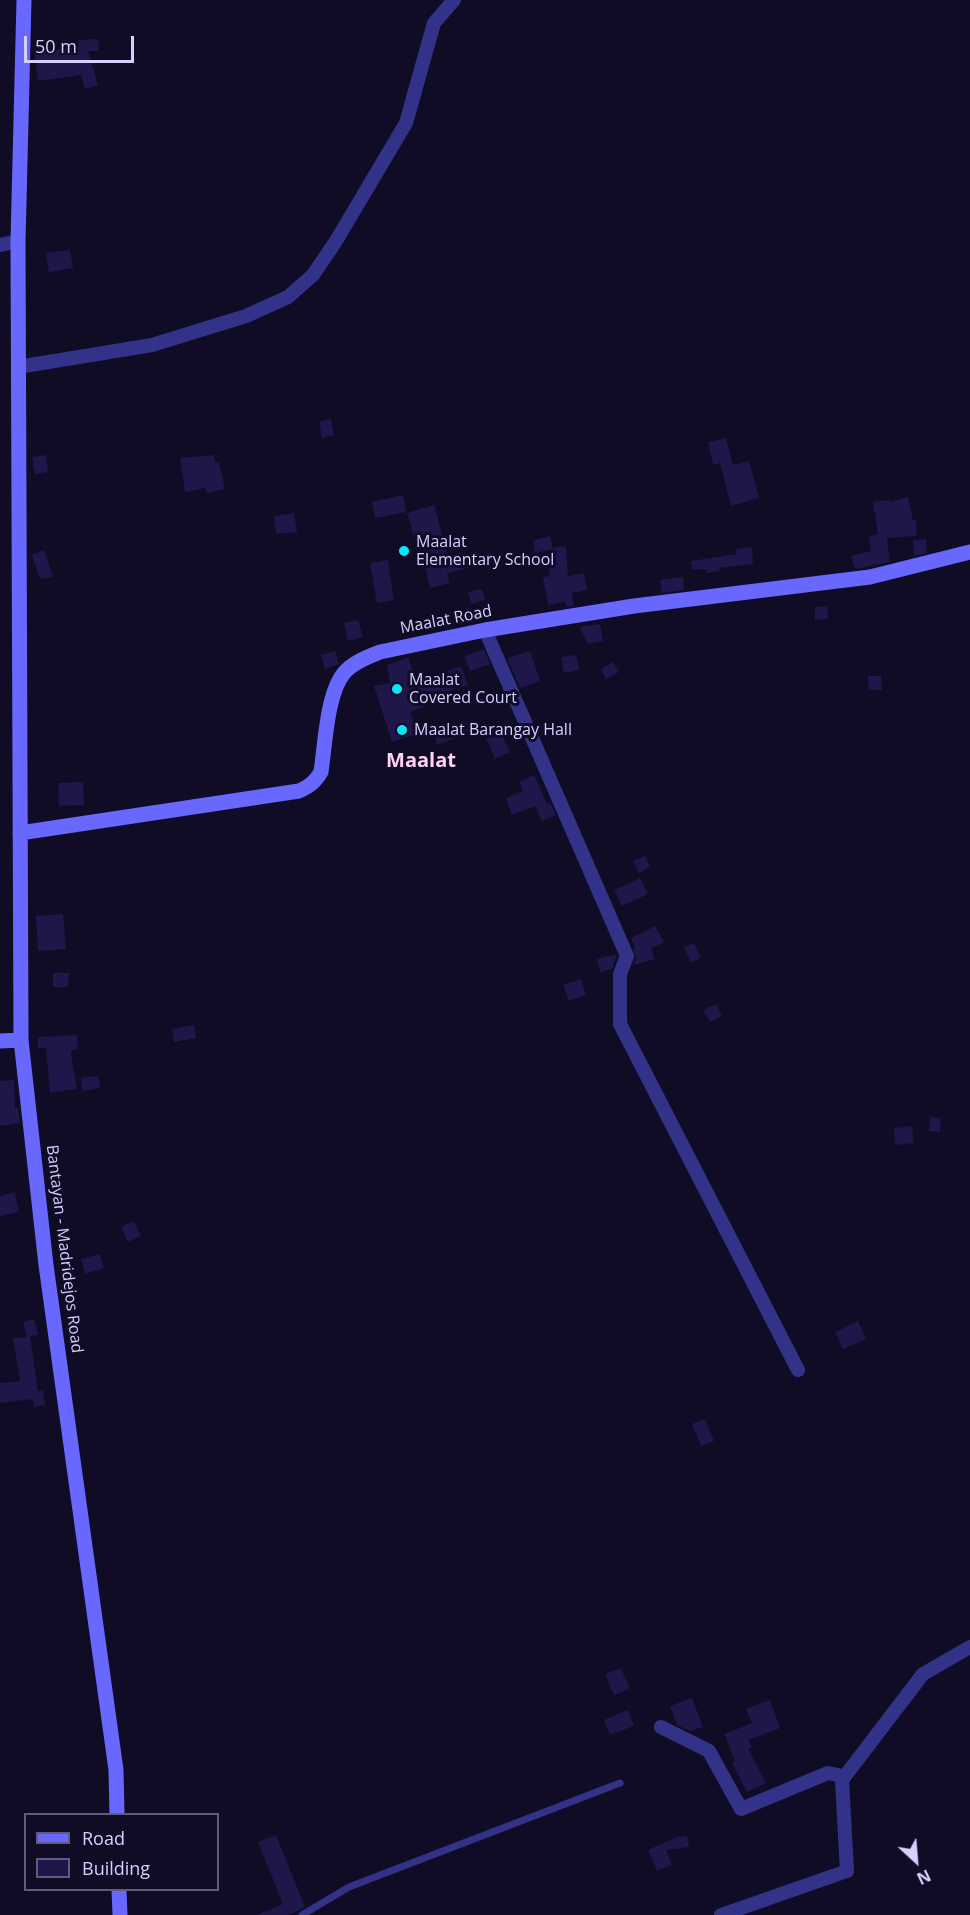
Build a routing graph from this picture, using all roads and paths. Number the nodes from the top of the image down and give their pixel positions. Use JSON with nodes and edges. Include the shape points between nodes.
{"nodes":[{"id":1,"x":24,"y":0,"type":"edge"},
{"id":2,"x":454,"y":0,"type":"edge"},
{"id":3,"x":18,"y":241,"type":"junction"},
{"id":4,"x":0,"y":245,"type":"edge"},
{"id":5,"x":18,"y":367,"type":"junction"},
{"id":6,"x":970,"y":552,"type":"edge"},
{"id":7,"x":485,"y":630,"type":"junction"},
{"id":8,"x":21,"y":833,"type":"junction"},
{"id":9,"x":21,"y":1040,"type":"junction"},
{"id":10,"x":0,"y":1041,"type":"edge"},
{"id":11,"x":798,"y":1370,"type":"dead end"},
{"id":12,"x":970,"y":1647,"type":"edge"},
{"id":13,"x":661,"y":1727,"type":"dead end"},
{"id":14,"x":842,"y":1780,"type":"junction"},
{"id":15,"x":620,"y":1782,"type":"dead end"},
{"id":16,"x":117,"y":1813,"type":"edge"},
{"id":17,"x":119,"y":1891,"type":"edge"},
{"id":18,"x":120,"y":1915,"type":"edge"},
{"id":19,"x":302,"y":1915,"type":"edge"},
{"id":20,"x":721,"y":1915,"type":"edge"}],
"edges":[{"from":1,"to":3,"type":"main road","name":"Bantayan - Madridejos Road"},
{"from":2,"to":5,"type":"street","via":[[434,23],[406,123],[336,241],[313,274],[288,297],[246,316],[152,345]]},
{"from":3,"to":4,"type":"street"},
{"from":3,"to":5,"type":"main road","name":"Bantayan - Madridejos Road"},
{"from":5,"to":8,"type":"main road","name":"Bantayan - Madridejos Road"},
{"from":6,"to":7,"type":"main road","name":"Maalat Road","via":[[870,577],[634,606]]},
{"from":7,"to":8,"type":"main road","name":"Maalat Road","via":[[380,652],[345,671],[332,695],[321,772],[309,787]]},
{"from":7,"to":11,"type":"street","via":[[627,956],[620,974],[620,1024]]},
{"from":8,"to":9,"type":"main road","name":"Bantayan - Madridejos Road"},
{"from":9,"to":10,"type":"main road"},
{"from":9,"to":16,"type":"main road","name":"Bantayan - Madridejos Road","via":[[46,1265],[116,1770]]},
{"from":12,"to":14,"type":"street","via":[[923,1674]]},
{"from":13,"to":14,"type":"street","via":[[709,1751],[741,1809],[828,1773]]},
{"from":14,"to":20,"type":"street","via":[[847,1871]]},
{"from":15,"to":19,"type":"lane","via":[[349,1887]]},
{"from":17,"to":18,"type":"main road"}]}
